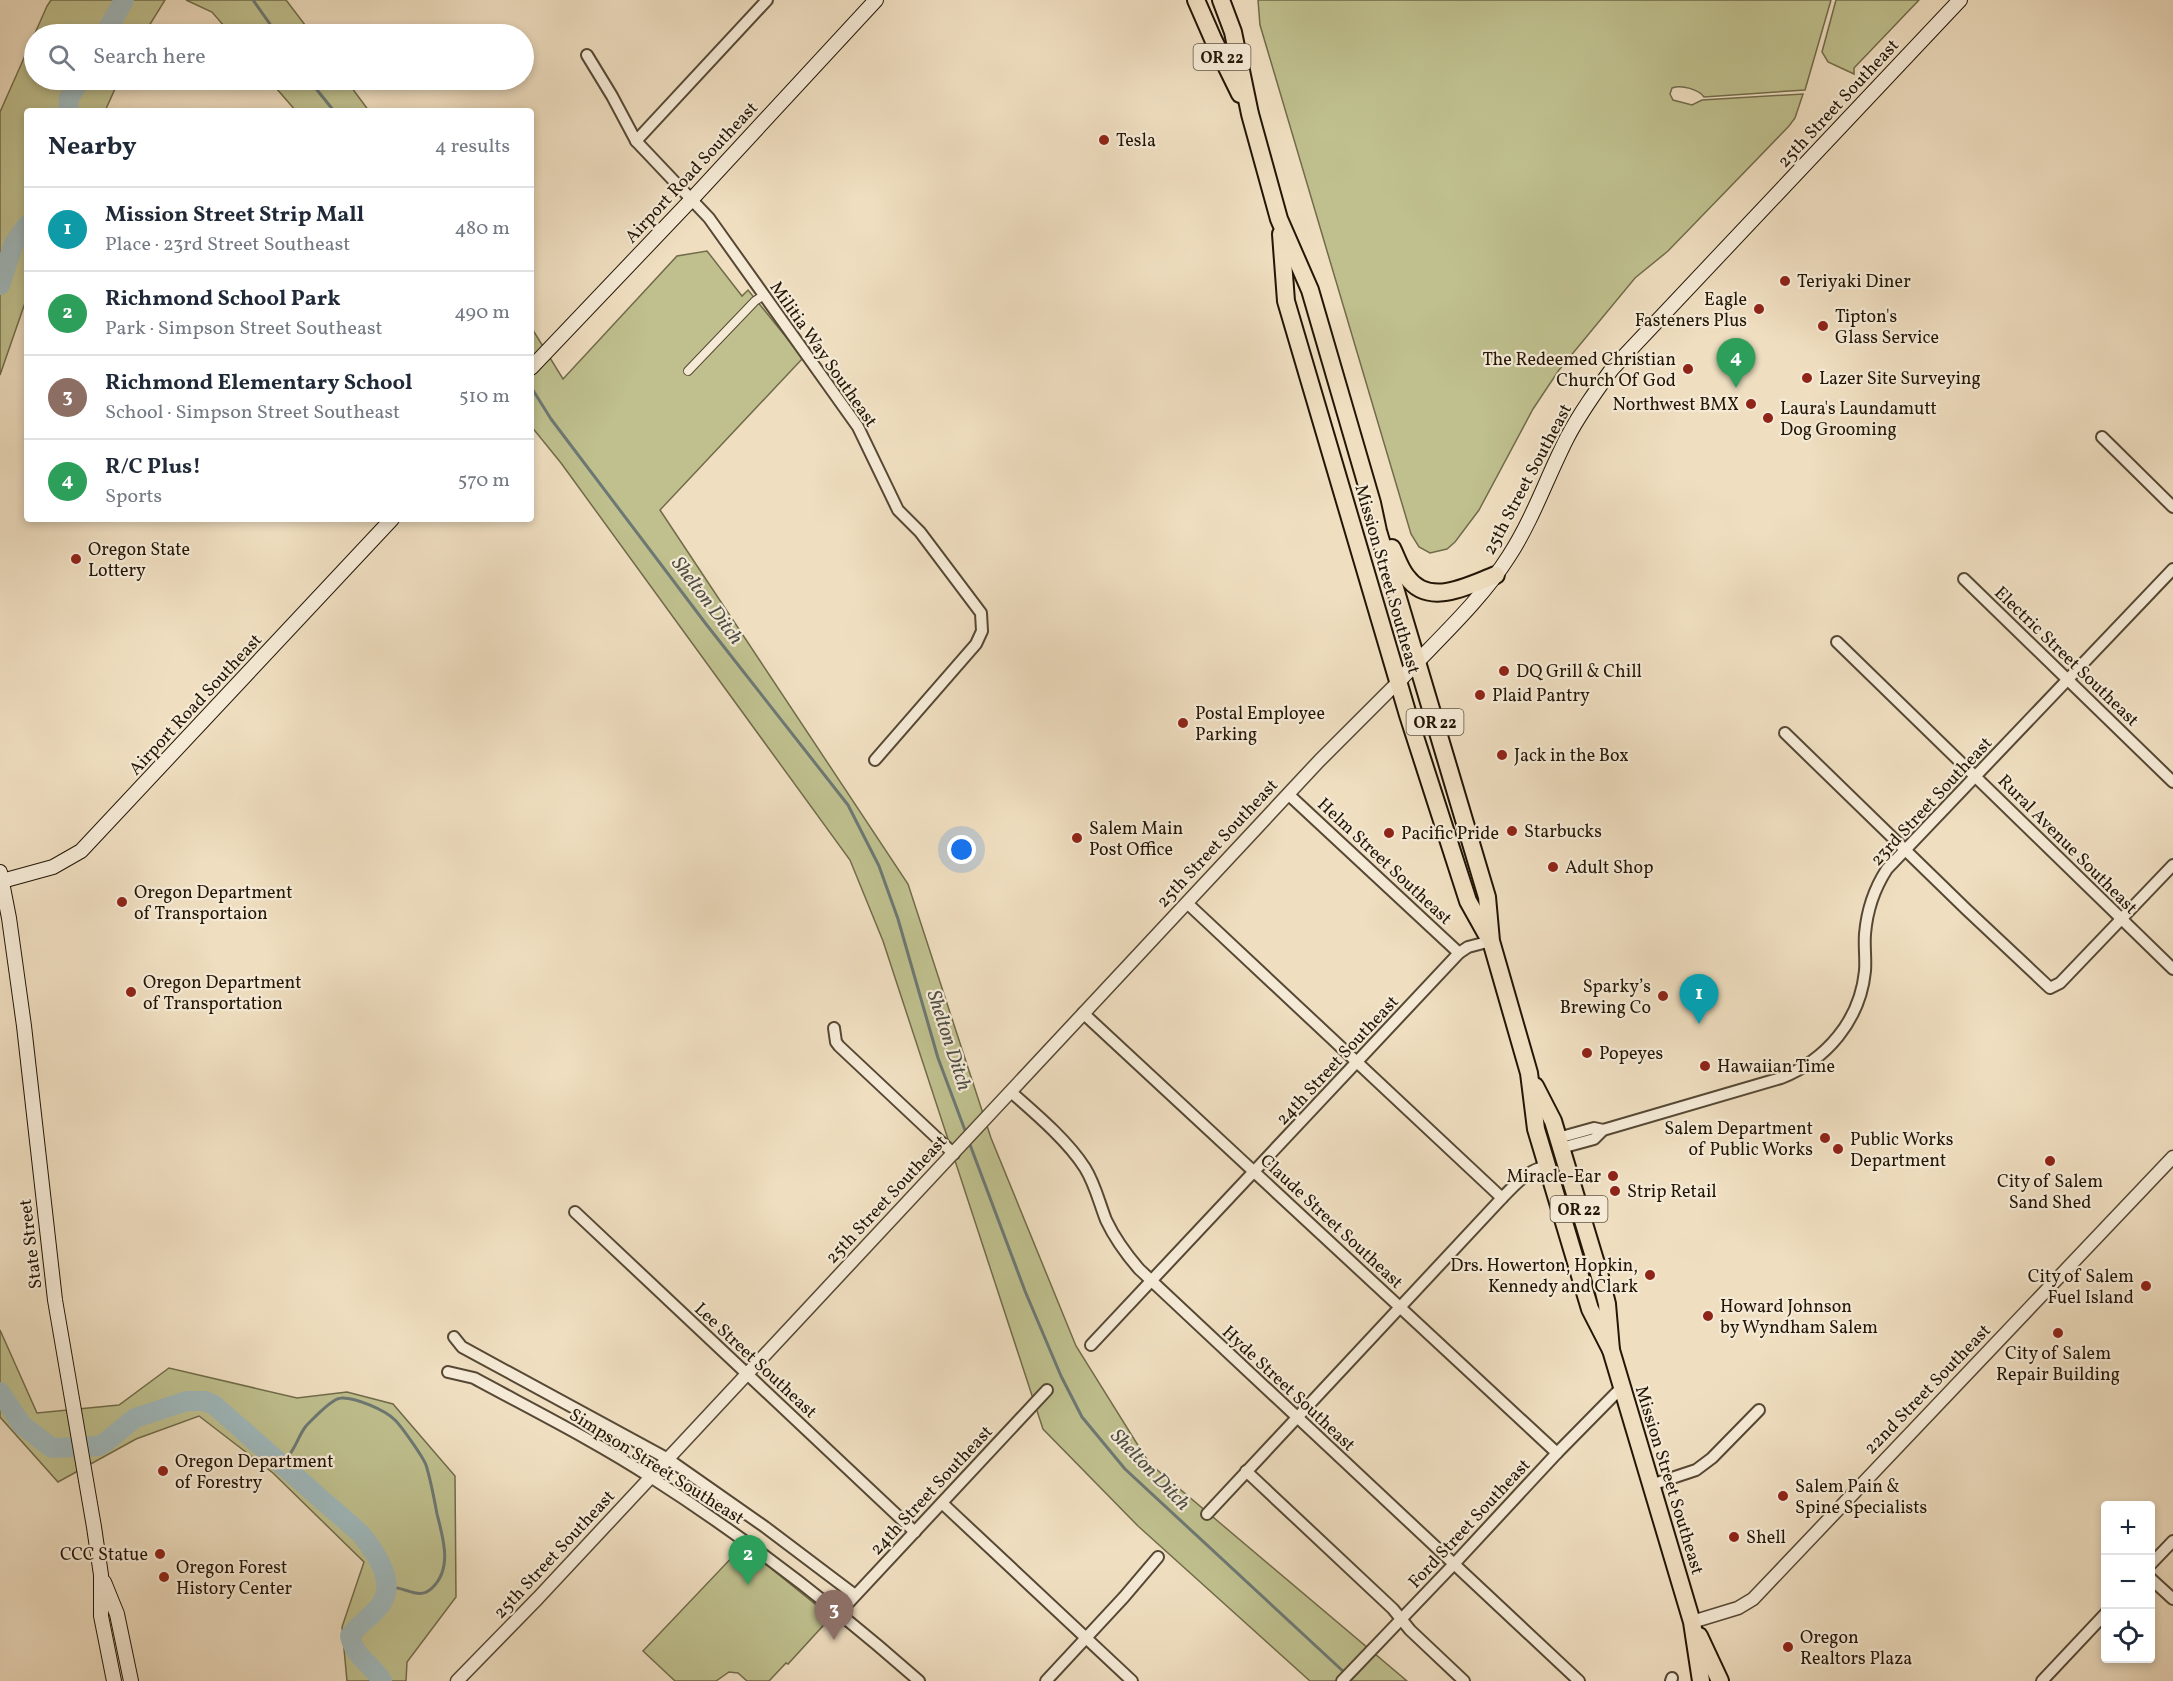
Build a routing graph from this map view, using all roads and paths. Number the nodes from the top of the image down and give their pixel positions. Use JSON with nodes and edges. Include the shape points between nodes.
{"nodes":[{"id":1,"x":767,"y":0,"type":"edge"},
{"id":2,"x":876,"y":0,"type":"edge"},
{"id":3,"x":1196,"y":0,"type":"edge"},
{"id":4,"x":1221,"y":0,"type":"edge"},
{"id":5,"x":1960,"y":0,"type":"edge"},
{"id":6,"x":587,"y":55,"type":"dead end"},
{"id":7,"x":1250,"y":114,"type":"junction"},
{"id":8,"x":636,"y":141,"type":"junction"},
{"id":9,"x":692,"y":199,"type":"junction"},
{"id":10,"x":1280,"y":219,"type":"junction"},
{"id":11,"x":764,"y":295,"type":"junction"},
{"id":12,"x":535,"y":364,"type":"edge"},
{"id":13,"x":688,"y":371,"type":"dead end"},
{"id":14,"x":2102,"y":437,"type":"dead end"},
{"id":15,"x":1372,"y":503,"type":"junction"},
{"id":16,"x":2173,"y":507,"type":"edge"},
{"id":17,"x":389,"y":522,"type":"edge"},
{"id":18,"x":2173,"y":569,"type":"edge"},
{"id":19,"x":1496,"y":575,"type":"junction"},
{"id":20,"x":1964,"y":579,"type":"dead end"},
{"id":21,"x":1837,"y":642,"type":"dead end"},
{"id":22,"x":1417,"y":661,"type":"junction"},
{"id":23,"x":2068,"y":679,"type":"junction"},
{"id":24,"x":1397,"y":683,"type":"junction"},
{"id":25,"x":1785,"y":734,"type":"dead end"},
{"id":26,"x":875,"y":760,"type":"dead end"},
{"id":27,"x":1976,"y":776,"type":"junction"},
{"id":28,"x":2173,"y":782,"type":"edge"},
{"id":29,"x":1288,"y":794,"type":"junction"},
{"id":30,"x":1904,"y":850,"type":"junction"},
{"id":31,"x":2173,"y":865,"type":"edge"},
{"id":32,"x":1,"y":876,"type":"edge"},
{"id":33,"x":1187,"y":903,"type":"junction"},
{"id":34,"x":2121,"y":919,"type":"junction"},
{"id":35,"x":1491,"y":941,"type":"junction"},
{"id":36,"x":1459,"y":952,"type":"junction"},
{"id":37,"x":2173,"y":969,"type":"edge"},
{"id":38,"x":1083,"y":1013,"type":"junction"},
{"id":39,"x":834,"y":1028,"type":"dead end"},
{"id":40,"x":1357,"y":1062,"type":"junction"},
{"id":41,"x":1529,"y":1073,"type":"junction"},
{"id":42,"x":1011,"y":1092,"type":"junction"},
{"id":43,"x":1560,"y":1143,"type":"junction"},
{"id":44,"x":954,"y":1154,"type":"junction"},
{"id":45,"x":2173,"y":1157,"type":"edge"},
{"id":46,"x":1547,"y":1167,"type":"junction"},
{"id":47,"x":1255,"y":1172,"type":"junction"},
{"id":48,"x":1502,"y":1198,"type":"junction"},
{"id":49,"x":1579,"y":1209,"type":"junction"},
{"id":50,"x":575,"y":1212,"type":"dead end"},
{"id":51,"x":1152,"y":1281,"type":"junction"},
{"id":52,"x":1400,"y":1306,"type":"junction"},
{"id":53,"x":454,"y":1337,"type":"dead end"},
{"id":54,"x":1091,"y":1345,"type":"dead end"},
{"id":55,"x":1611,"y":1350,"type":"junction"},
{"id":56,"x":448,"y":1372,"type":"dead end"},
{"id":57,"x":747,"y":1374,"type":"junction"},
{"id":58,"x":1622,"y":1388,"type":"junction"},
{"id":59,"x":1047,"y":1390,"type":"dead end"},
{"id":60,"x":1759,"y":1410,"type":"dead end"},
{"id":61,"x":1296,"y":1417,"type":"junction"},
{"id":62,"x":1557,"y":1453,"type":"junction"},
{"id":63,"x":668,"y":1459,"type":"junction"},
{"id":64,"x":1246,"y":1471,"type":"junction"},
{"id":65,"x":651,"y":1477,"type":"junction"},
{"id":66,"x":1651,"y":1485,"type":"junction"},
{"id":67,"x":942,"y":1503,"type":"junction"},
{"id":68,"x":1206,"y":1514,"type":"dead end"},
{"id":69,"x":915,"y":1532,"type":"junction"},
{"id":70,"x":2173,"y":1541,"type":"edge"},
{"id":71,"x":1158,"y":1557,"type":"dead end"},
{"id":72,"x":2155,"y":1561,"type":"edge"},
{"id":73,"x":1454,"y":1564,"type":"junction"},
{"id":74,"x":101,"y":1575,"type":"junction"},
{"id":75,"x":2155,"y":1582,"type":"edge"},
{"id":76,"x":855,"y":1595,"type":"junction"},
{"id":77,"x":2173,"y":1599,"type":"edge"},
{"id":78,"x":839,"y":1613,"type":"junction"},
{"id":79,"x":2101,"y":1618,"type":"edge"},
{"id":80,"x":1402,"y":1620,"type":"junction"},
{"id":81,"x":1692,"y":1622,"type":"junction"},
{"id":82,"x":1087,"y":1638,"type":"junction"},
{"id":83,"x":114,"y":1681,"type":"edge"},
{"id":84,"x":131,"y":1681,"type":"edge"},
{"id":85,"x":458,"y":1681,"type":"edge"},
{"id":86,"x":919,"y":1681,"type":"edge"},
{"id":87,"x":1046,"y":1681,"type":"edge"},
{"id":88,"x":1132,"y":1681,"type":"edge"},
{"id":89,"x":1342,"y":1681,"type":"edge"},
{"id":90,"x":1464,"y":1681,"type":"edge"},
{"id":91,"x":1579,"y":1681,"type":"edge"},
{"id":92,"x":1701,"y":1681,"type":"edge"},
{"id":93,"x":1720,"y":1681,"type":"edge"},
{"id":94,"x":2042,"y":1681,"type":"edge"}],
"edges":[{"from":1,"to":8,"type":"street"},
{"from":2,"to":9,"type":"main road","name":"Airport Road Southeast"},
{"from":3,"to":7,"type":"highway","name":"Mission Street Southeast","number":"OR 22"},
{"from":4,"to":7,"type":"highway","name":"Mission Street Southeast","number":"OR 22","via":[[1233,32]]},
{"from":5,"to":19,"type":"main road","name":"25th Street Southeast","via":[[1612,369],[1572,429],[1530,520]]},
{"from":6,"to":8,"type":"street","name":"Militia Way Southeast"},
{"from":7,"to":10,"type":"highway","name":"Mission Street Southeast","number":"OR 22"},
{"from":8,"to":9,"type":"street","name":"Militia Way Southeast"},
{"from":9,"to":11,"type":"street","name":"Militia Way Southeast"},
{"from":9,"to":12,"type":"main road","name":"Airport Road Southeast"},
{"from":10,"to":15,"type":"highway","name":"Mission Street Southeast","number":"OR 22","via":[[1310,290]]},
{"from":10,"to":24,"type":"highway","name":"Mission Street Southeast","number":"OR 22","via":[[1286,301]]},
{"from":11,"to":13,"type":"street"},
{"from":11,"to":26,"type":"street","name":"Militia Way Southeast","via":[[858,428],[898,510],[920,532],[981,613],[982,631],[976,644]]},
{"from":14,"to":16,"type":"street"},
{"from":15,"to":19,"type":"highway","via":[[1415,587],[1428,592],[1449,592]]},
{"from":15,"to":22,"type":"highway","name":"Mission Street Southeast","number":"OR 22"},
{"from":17,"to":32,"type":"main road","name":"Airport Road Southeast","via":[[81,851],[53,867]]},
{"from":18,"to":23,"type":"street","name":"23rd Street Southeast"},
{"from":19,"to":22,"type":"main road","name":"25th Street Southeast"},
{"from":20,"to":23,"type":"street","name":"Electric Street Southeast"},
{"from":21,"to":27,"type":"street","name":"Rural Avenue Southeast"},
{"from":22,"to":24,"type":"main road","name":"25th Street Southeast"},
{"from":22,"to":35,"type":"highway","name":"Mission Street Southeast","number":"OR 22","via":[[1487,897]]},
{"from":23,"to":27,"type":"street","name":"23rd Street Southeast"},
{"from":23,"to":28,"type":"street","name":"Electric Street Southeast"},
{"from":24,"to":29,"type":"street","name":"25th Street Southeast"},
{"from":24,"to":35,"type":"highway","name":"Mission Street Southeast","number":"OR 22","via":[[1468,901]]},
{"from":25,"to":30,"type":"street"},
{"from":27,"to":30,"type":"street","name":"23rd Street Southeast"},
{"from":27,"to":34,"type":"street","name":"Rural Avenue Southeast"},
{"from":29,"to":33,"type":"street","name":"25th Street Southeast"},
{"from":29,"to":36,"type":"street","name":"Helm Street Southeast"},
{"from":30,"to":34,"type":"street","via":[[2050,988],[2060,983]]},
{"from":30,"to":43,"type":"street","name":"23rd Street Southeast","via":[[1887,869],[1872,897],[1862,987],[1848,1024],[1826,1050],[1808,1065],[1781,1078],[1603,1130],[1594,1139]]},
{"from":31,"to":34,"type":"street"},
{"from":32,"to":74,"type":"main road","name":"State Street","via":[[24,1026],[55,1300]]},
{"from":33,"to":38,"type":"street","name":"25th Street Southeast"},
{"from":33,"to":40,"type":"street"},
{"from":34,"to":37,"type":"street","name":"Rural Avenue Southeast"},
{"from":35,"to":36,"type":"street","name":"24th Street Southeast"},
{"from":35,"to":41,"type":"highway","name":"Mission Street Southeast","number":"OR 22"},
{"from":36,"to":40,"type":"street","name":"24th Street Southeast"},
{"from":38,"to":42,"type":"street","name":"25th Street Southeast"},
{"from":38,"to":47,"type":"street","name":"Claude Street Southeast"},
{"from":39,"to":44,"type":"street","via":[[839,1046]]},
{"from":40,"to":47,"type":"street","name":"24th Street Southeast"},
{"from":40,"to":48,"type":"street"},
{"from":41,"to":43,"type":"highway","name":"Mission Street Southeast","number":"OR 22"},
{"from":41,"to":46,"type":"highway","name":"Mission Street Southeast","number":"OR 22","via":[[1536,1129]]},
{"from":42,"to":44,"type":"street","name":"25th Street Southeast"},
{"from":42,"to":51,"type":"street","name":"Hyde Street Southeast","via":[[1083,1165],[1120,1247]]},
{"from":43,"to":49,"type":"highway","name":"Mission Street Southeast","number":"OR 22"},
{"from":44,"to":57,"type":"street","name":"25th Street Southeast"},
{"from":45,"to":81,"type":"street","name":"22nd Street Southeast","via":[[1753,1599],[1738,1608]]},
{"from":46,"to":48,"type":"street","via":[[1528,1173]]},
{"from":46,"to":49,"type":"highway","via":[[1557,1170]]},
{"from":46,"to":55,"type":"highway","name":"Mission Street Southeast","number":"OR 22","via":[[1590,1309]]},
{"from":47,"to":51,"type":"street","name":"24th Street Southeast"},
{"from":47,"to":52,"type":"street","name":"Claude Street Southeast"},
{"from":48,"to":52,"type":"street"},
{"from":49,"to":55,"type":"highway","name":"Mission Street Southeast","number":"OR 22","via":[[1607,1304]]},
{"from":50,"to":57,"type":"street","name":"Lee Street Southeast"},
{"from":51,"to":54,"type":"street","name":"24th Street Southeast"},
{"from":51,"to":61,"type":"street","name":"Hyde Street Southeast"},
{"from":52,"to":61,"type":"street"},
{"from":52,"to":62,"type":"street","name":"Claude Street Southeast"},
{"from":53,"to":63,"type":"street","name":"Simpson Street Southeast","via":[[462,1347]]},
{"from":55,"to":58,"type":"highway","name":"Mission Street Southeast","number":"OR 22"},
{"from":56,"to":65,"type":"street","name":"Simpson Street Southeast","via":[[474,1378]]},
{"from":57,"to":63,"type":"street","name":"25th Street Southeast"},
{"from":57,"to":69,"type":"street","name":"Lee Street Southeast"},
{"from":58,"to":62,"type":"street","name":"Ford Street Southeast"},
{"from":58,"to":66,"type":"highway","name":"Mission Street Southeast","number":"OR 22"},
{"from":59,"to":67,"type":"street","name":"24th Street Southeast"},
{"from":60,"to":66,"type":"street","via":[[1696,1470]]},
{"from":61,"to":64,"type":"street"},
{"from":61,"to":73,"type":"street","name":"Hyde Street Southeast"},
{"from":62,"to":73,"type":"street","name":"Ford Street Southeast"},
{"from":63,"to":65,"type":"street","name":"25th Street Southeast"},
{"from":63,"to":76,"type":"street","name":"Simpson Street Southeast"},
{"from":64,"to":68,"type":"street"},
{"from":64,"to":80,"type":"street"},
{"from":65,"to":78,"type":"street","name":"Simpson Street Southeast","via":[[743,1539]]},
{"from":65,"to":85,"type":"street","name":"25th Street Southeast"},
{"from":66,"to":81,"type":"highway","name":"Mission Street Southeast","number":"OR 22"},
{"from":67,"to":69,"type":"street","name":"24th Street Southeast"},
{"from":67,"to":82,"type":"street"},
{"from":69,"to":76,"type":"street","name":"24th Street Southeast"},
{"from":70,"to":72,"type":"street"},
{"from":71,"to":82,"type":"street"},
{"from":73,"to":80,"type":"street","name":"Ford Street Southeast"},
{"from":73,"to":91,"type":"street","name":"Hyde Street Southeast"},
{"from":74,"to":83,"type":"main road","name":"State Street","via":[[101,1616]]},
{"from":74,"to":84,"type":"main road","name":"State Street","via":[[117,1614]]},
{"from":75,"to":77,"type":"street"},
{"from":76,"to":78,"type":"street","name":"24th Street Southeast"},
{"from":78,"to":86,"type":"street","name":"Simpson Street Southeast"},
{"from":79,"to":94,"type":"street"},
{"from":80,"to":89,"type":"street","name":"Ford Street Southeast"},
{"from":80,"to":90,"type":"street"},
{"from":81,"to":92,"type":"highway","name":"Mission Street Southeast","number":"OR 22"},
{"from":81,"to":93,"type":"highway","name":"Mission Street Southeast","number":"OR 22"},
{"from":82,"to":87,"type":"street"},
{"from":82,"to":88,"type":"street"}]}
